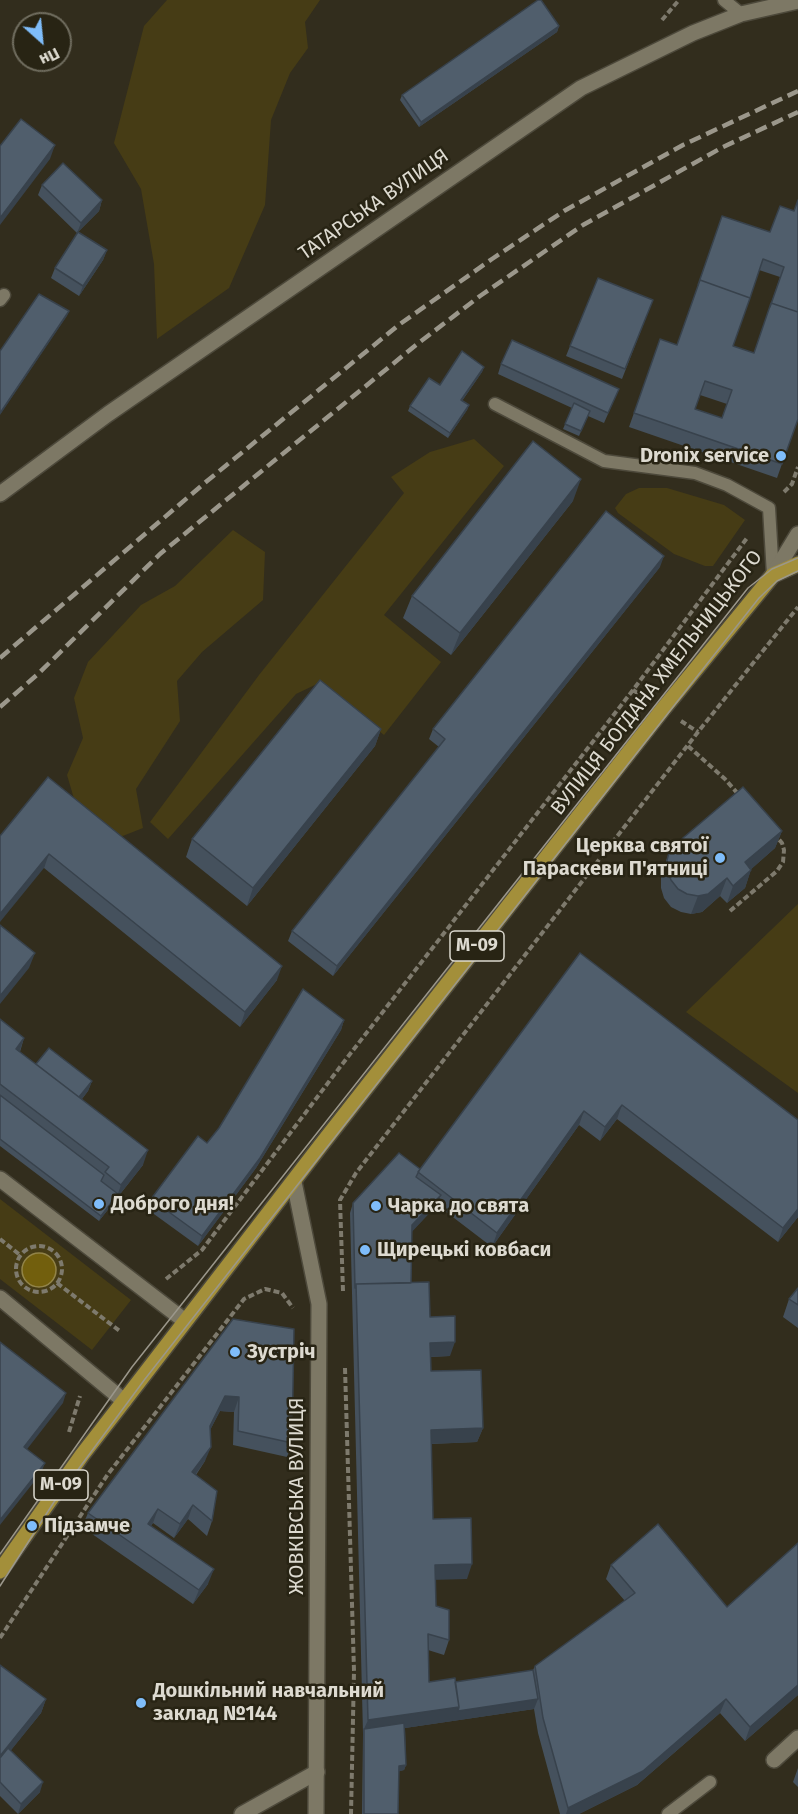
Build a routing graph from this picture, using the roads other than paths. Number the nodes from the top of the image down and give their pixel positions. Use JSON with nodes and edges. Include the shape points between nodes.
{"nodes":[{"id":1,"x":724,"y":0,"type":"edge"},
{"id":2,"x":798,"y":1,"type":"edge"},
{"id":3,"x":741,"y":14,"type":"junction"},
{"id":4,"x":495,"y":404,"type":"dead end"},
{"id":5,"x":0,"y":494,"type":"edge"},
{"id":6,"x":798,"y":534,"type":"edge"},
{"id":7,"x":798,"y":564,"type":"edge"},
{"id":8,"x":772,"y":575,"type":"junction"},
{"id":9,"x":0,"y":1179,"type":"edge"},
{"id":10,"x":294,"y":1182,"type":"junction"},
{"id":11,"x":0,"y":1298,"type":"edge"},
{"id":12,"x":185,"y":1321,"type":"junction"},
{"id":13,"x":124,"y":1401,"type":"junction"},
{"id":14,"x":0,"y":1571,"type":"edge"},
{"id":15,"x":798,"y":1738,"type":"edge"},
{"id":16,"x":774,"y":1760,"type":"dead end"},
{"id":17,"x":317,"y":1772,"type":"junction"},
{"id":18,"x":710,"y":1782,"type":"dead end"},
{"id":19,"x":242,"y":1814,"type":"edge"},
{"id":20,"x":316,"y":1814,"type":"edge"},
{"id":21,"x":668,"y":1814,"type":"edge"}],
"edges":[{"from":1,"to":3,"type":"lane"},
{"from":2,"to":3,"type":"street","name":"ТАТАРСЬКА ВУЛИЦЯ"},
{"from":3,"to":5,"type":"street","name":"ТАТАРСЬКА ВУЛИЦЯ","via":[[580,88],[108,414]]},
{"from":4,"to":8,"type":"lane","via":[[604,461],[695,473],[769,508]]},
{"from":6,"to":8,"type":"street","name":"ВУЛИЦЯ БОГДАНА ХМЕЛЬНИЦЬКОГО"},
{"from":7,"to":8,"type":"main road","number":"М-09"},
{"from":8,"to":10,"type":"main road","name":"ВУЛИЦЯ БОГДАНА ХМЕЛЬНИЦЬКОГО","number":"М-09"},
{"from":9,"to":12,"type":"street"},
{"from":10,"to":12,"type":"main road","name":"ВУЛИЦЯ БОГДАНА ХМЕЛЬНИЦЬКОГО","number":"М-09"},
{"from":10,"to":17,"type":"street","name":"ЖОВКІВСЬКА ВУЛИЦЯ","via":[[319,1305]]},
{"from":11,"to":13,"type":"street"},
{"from":12,"to":13,"type":"main road","name":"ВУЛИЦЯ БОГДАНА ХМЕЛЬНИЦЬКОГО","number":"М-09"},
{"from":13,"to":14,"type":"main road","name":"ВУЛИЦЯ БОГДАНА ХМЕЛЬНИЦЬКОГО","number":"М-09"},
{"from":15,"to":16,"type":"street"},
{"from":17,"to":19,"type":"street"},
{"from":17,"to":20,"type":"street","name":"ЖОВКІВСЬКА ВУЛИЦЯ"},
{"from":18,"to":21,"type":"lane"}]}
